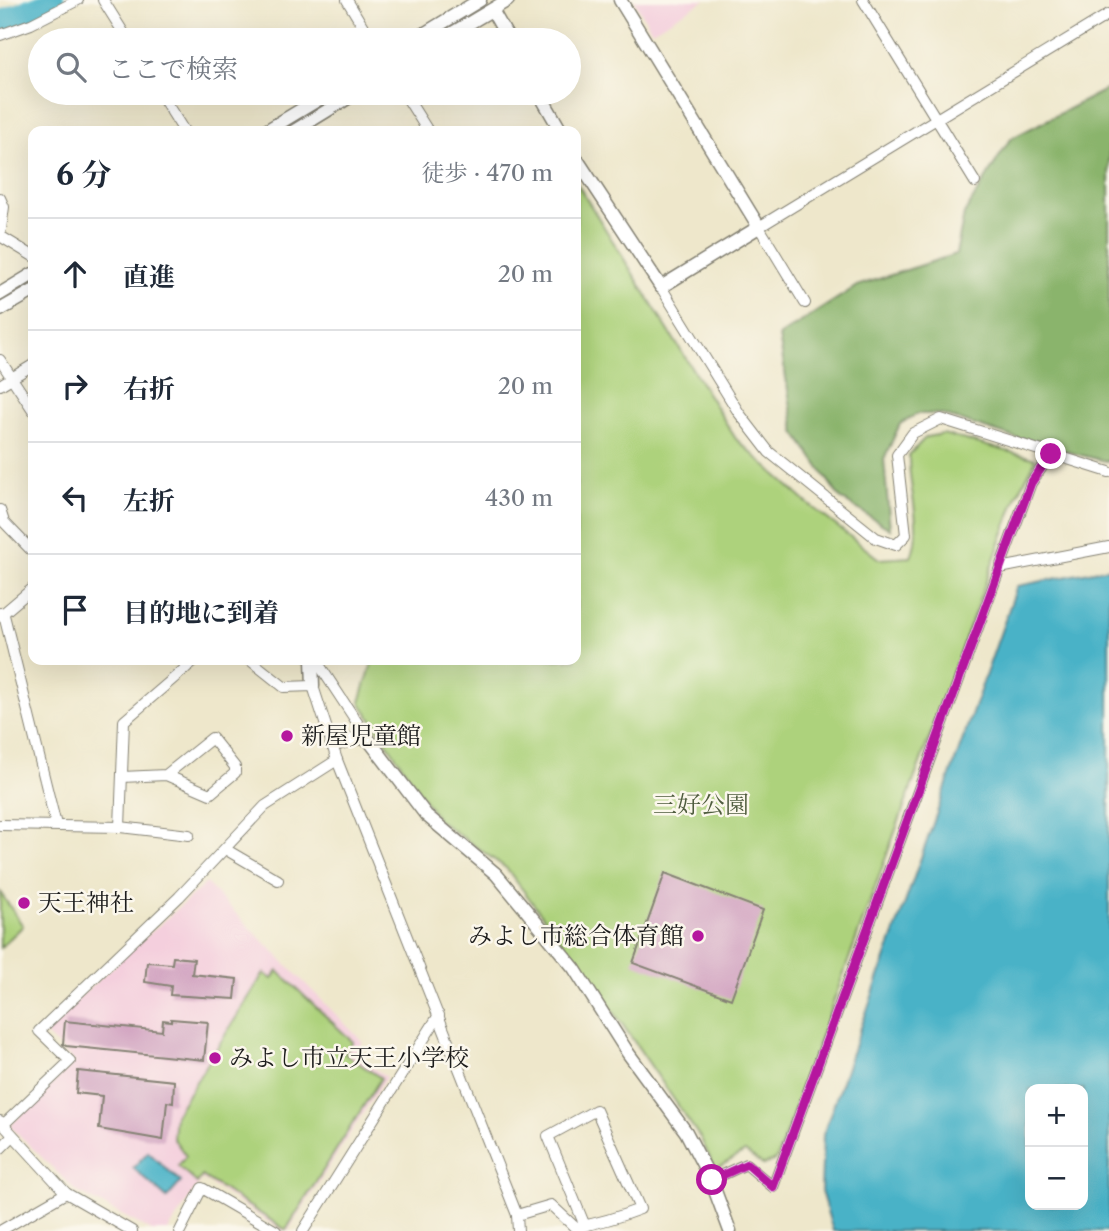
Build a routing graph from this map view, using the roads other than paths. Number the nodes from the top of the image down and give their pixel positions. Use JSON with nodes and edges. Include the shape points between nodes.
{"nodes":[{"id":1,"x":78,"y":0,"type":"edge"},
{"id":2,"x":103,"y":0,"type":"edge"},
{"id":3,"x":347,"y":0,"type":"edge"},
{"id":4,"x":480,"y":0,"type":"edge"},
{"id":5,"x":508,"y":0,"type":"edge"},
{"id":6,"x":620,"y":0,"type":"edge"},
{"id":7,"x":863,"y":0,"type":"edge"},
{"id":8,"x":492,"y":10,"type":"junction"},
{"id":9,"x":1109,"y":14,"type":"edge"},
{"id":10,"x":120,"y":28,"type":"edge"},
{"id":11,"x":364,"y":28,"type":"edge"},
{"id":12,"x":434,"y":28,"type":"edge"},
{"id":13,"x":461,"y":28,"type":"edge"},
{"id":14,"x":502,"y":28,"type":"edge"},
{"id":15,"x":0,"y":34,"type":"edge"},
{"id":16,"x":168,"y":105,"type":"edge"},
{"id":17,"x":309,"y":105,"type":"edge"},
{"id":18,"x":336,"y":105,"type":"edge"},
{"id":19,"x":412,"y":105,"type":"edge"},
{"id":20,"x":546,"y":105,"type":"edge"},
{"id":21,"x":935,"y":119,"type":"junction"},
{"id":22,"x":181,"y":126,"type":"edge"},
{"id":23,"x":274,"y":126,"type":"edge"},
{"id":24,"x":302,"y":126,"type":"edge"},
{"id":25,"x":425,"y":126,"type":"edge"},
{"id":26,"x":558,"y":126,"type":"edge"},
{"id":27,"x":581,"y":170,"type":"edge"},
{"id":28,"x":975,"y":182,"type":"dead end"},
{"id":29,"x":0,"y":198,"type":"edge"},
{"id":30,"x":759,"y":227,"type":"junction"},
{"id":31,"x":28,"y":253,"type":"edge"},
{"id":32,"x":28,"y":277,"type":"edge"},
{"id":33,"x":661,"y":287,"type":"junction"},
{"id":34,"x":0,"y":294,"type":"edge"},
{"id":35,"x":28,"y":294,"type":"edge"},
{"id":36,"x":805,"y":303,"type":"dead end"},
{"id":37,"x":0,"y":310,"type":"edge"},
{"id":38,"x":0,"y":360,"type":"edge"},
{"id":39,"x":28,"y":368,"type":"edge"},
{"id":40,"x":12,"y":377,"type":"junction"},
{"id":41,"x":0,"y":385,"type":"edge"},
{"id":42,"x":28,"y":402,"type":"edge"},
{"id":43,"x":1051,"y":454,"type":"junction"},
{"id":44,"x":1109,"y":472,"type":"edge"},
{"id":45,"x":0,"y":510,"type":"edge"},
{"id":46,"x":28,"y":547,"type":"edge"},
{"id":47,"x":1109,"y":547,"type":"edge"},
{"id":48,"x":1000,"y":568,"type":"junction"},
{"id":49,"x":28,"y":592,"type":"edge"},
{"id":50,"x":1,"y":614,"type":"edge"},
{"id":51,"x":189,"y":665,"type":"edge"},
{"id":52,"x":256,"y":665,"type":"edge"},
{"id":53,"x":314,"y":665,"type":"edge"},
{"id":54,"x":317,"y":665,"type":"edge"},
{"id":55,"x":313,"y":686,"type":"junction"},
{"id":56,"x":368,"y":739,"type":"junction"},
{"id":57,"x":332,"y":745,"type":"junction"},
{"id":58,"x":337,"y":760,"type":"junction"},
{"id":59,"x":166,"y":775,"type":"junction"},
{"id":60,"x":122,"y":777,"type":"junction"},
{"id":61,"x":0,"y":824,"type":"edge"},
{"id":62,"x":56,"y":825,"type":"junction"},
{"id":63,"x":120,"y":827,"type":"junction"},
{"id":64,"x":189,"y":835,"type":"dead end"},
{"id":65,"x":225,"y":849,"type":"junction"},
{"id":66,"x":278,"y":880,"type":"dead end"},
{"id":67,"x":439,"y":1015,"type":"junction"},
{"id":68,"x":2,"y":1123,"type":"edge"},
{"id":69,"x":13,"y":1136,"type":"junction"},
{"id":70,"x":0,"y":1149,"type":"edge"},
{"id":71,"x":712,"y":1180,"type":"junction"},
{"id":72,"x":66,"y":1193,"type":"junction"},
{"id":73,"x":517,"y":1214,"type":"junction"},
{"id":74,"x":580,"y":1228,"type":"edge"},
{"id":75,"x":0,"y":1231,"type":"edge"},
{"id":76,"x":132,"y":1231,"type":"edge"},
{"id":77,"x":180,"y":1231,"type":"edge"},
{"id":78,"x":276,"y":1231,"type":"edge"},
{"id":79,"x":303,"y":1231,"type":"edge"},
{"id":80,"x":517,"y":1231,"type":"edge"},
{"id":81,"x":730,"y":1231,"type":"edge"}],
"edges":[{"from":1,"to":15,"type":"street"},
{"from":2,"to":10,"type":"street"},
{"from":3,"to":11,"type":"street"},
{"from":4,"to":12,"type":"street"},
{"from":5,"to":8,"type":"street"},
{"from":6,"to":30,"type":"street"},
{"from":7,"to":21,"type":"street"},
{"from":8,"to":13,"type":"street"},
{"from":8,"to":14,"type":"street"},
{"from":9,"to":21,"type":"street"},
{"from":16,"to":22,"type":"street"},
{"from":17,"to":23,"type":"street"},
{"from":18,"to":24,"type":"street"},
{"from":19,"to":25,"type":"street"},
{"from":20,"to":26,"type":"street"},
{"from":21,"to":28,"type":"street"},
{"from":21,"to":30,"type":"street"},
{"from":27,"to":33,"type":"street"},
{"from":29,"to":31,"type":"street","via":[[4,207],[0,236]]},
{"from":30,"to":33,"type":"street"},
{"from":30,"to":36,"type":"street"},
{"from":32,"to":34,"type":"street"},
{"from":33,"to":43,"type":"street","via":[[762,443],[876,538],[896,545],[906,535],[897,455],[913,433],[941,419]]},
{"from":35,"to":37,"type":"street"},
{"from":38,"to":40,"type":"street"},
{"from":39,"to":40,"type":"street"},
{"from":40,"to":41,"type":"street"},
{"from":40,"to":42,"type":"street"},
{"from":43,"to":44,"type":"street"},
{"from":43,"to":48,"type":"street","via":[[1031,483]]},
{"from":45,"to":46,"type":"street","via":[[4,522]]},
{"from":47,"to":48,"type":"street"},
{"from":48,"to":71,"type":"street","via":[[773,1187],[747,1164]]},
{"from":49,"to":50,"type":"street"},
{"from":50,"to":62,"type":"street"},
{"from":51,"to":60,"type":"street","via":[[124,721]]},
{"from":52,"to":55,"type":"street","via":[[284,687]]},
{"from":53,"to":55,"type":"street"},
{"from":54,"to":56,"type":"street"},
{"from":55,"to":57,"type":"street"},
{"from":56,"to":57,"type":"street"},
{"from":56,"to":71,"type":"street","via":[[426,815],[496,874],[574,968],[686,1132]]},
{"from":57,"to":58,"type":"street"},
{"from":58,"to":65,"type":"street","via":[[265,806]]},
{"from":58,"to":67,"type":"street"},
{"from":59,"to":59,"type":"street","via":[[210,794],[235,773],[235,767],[212,738]]},
{"from":59,"to":60,"type":"street"},
{"from":60,"to":63,"type":"street"},
{"from":61,"to":62,"type":"street"},
{"from":62,"to":63,"type":"street"},
{"from":63,"to":64,"type":"street"},
{"from":65,"to":66,"type":"street"},
{"from":65,"to":68,"type":"street","via":[[39,1031],[70,1061]]},
{"from":67,"to":73,"type":"street"},
{"from":67,"to":79,"type":"street"},
{"from":68,"to":69,"type":"street"},
{"from":69,"to":70,"type":"street"},
{"from":69,"to":72,"type":"street"},
{"from":71,"to":81,"type":"street"},
{"from":72,"to":75,"type":"street"},
{"from":72,"to":76,"type":"street"},
{"from":73,"to":74,"type":"street","via":[[551,1205]]},
{"from":73,"to":80,"type":"street"},
{"from":74,"to":74,"type":"street","via":[[640,1209],[596,1110],[548,1136]]},
{"from":77,"to":78,"type":"street","via":[[202,1188]]}]}
